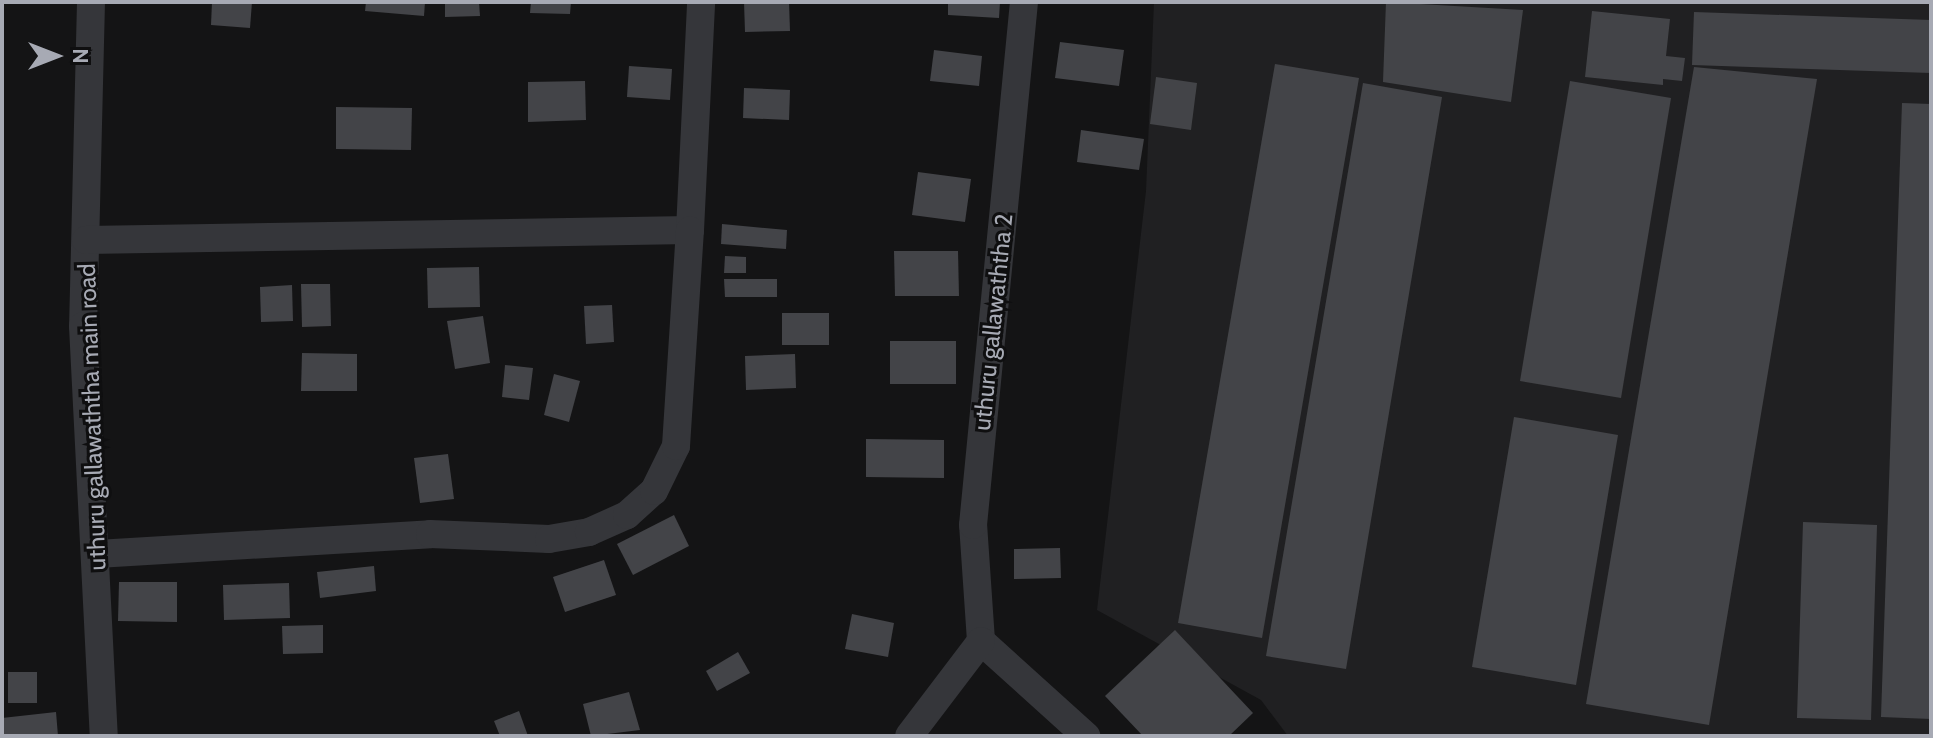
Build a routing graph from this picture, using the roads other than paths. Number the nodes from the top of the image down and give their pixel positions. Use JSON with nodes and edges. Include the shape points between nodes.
{"nodes":[{"id":1,"x":91,"y":2,"type":"edge"},
{"id":2,"x":701,"y":2,"type":"edge"},
{"id":3,"x":1024,"y":2,"type":"edge"},
{"id":4,"x":690,"y":230,"type":"junction"},
{"id":5,"x":86,"y":240,"type":"junction"},
{"id":6,"x":97,"y":554,"type":"junction"},
{"id":7,"x":981,"y":641,"type":"junction"},
{"id":8,"x":104,"y":736,"type":"edge"},
{"id":9,"x":909,"y":736,"type":"edge"},
{"id":10,"x":1086,"y":736,"type":"edge"}],
"edges":[{"from":1,"to":5,"type":"street","name":"uthuru gallawaththa main road"},
{"from":2,"to":4,"type":"street"},
{"from":3,"to":7,"type":"street","name":"uthuru gallawaththa 2","via":[[973,525]]},
{"from":4,"to":5,"type":"street"},
{"from":4,"to":6,"type":"street","via":[[676,446],[663,479],[627,515],[589,532],[549,539],[430,534]]},
{"from":5,"to":6,"type":"street","name":"uthuru gallawaththa main road","via":[[83,326]]},
{"from":6,"to":8,"type":"street","name":"uthuru gallawaththa main road"},
{"from":7,"to":9,"type":"street"},
{"from":7,"to":10,"type":"street"}]}
